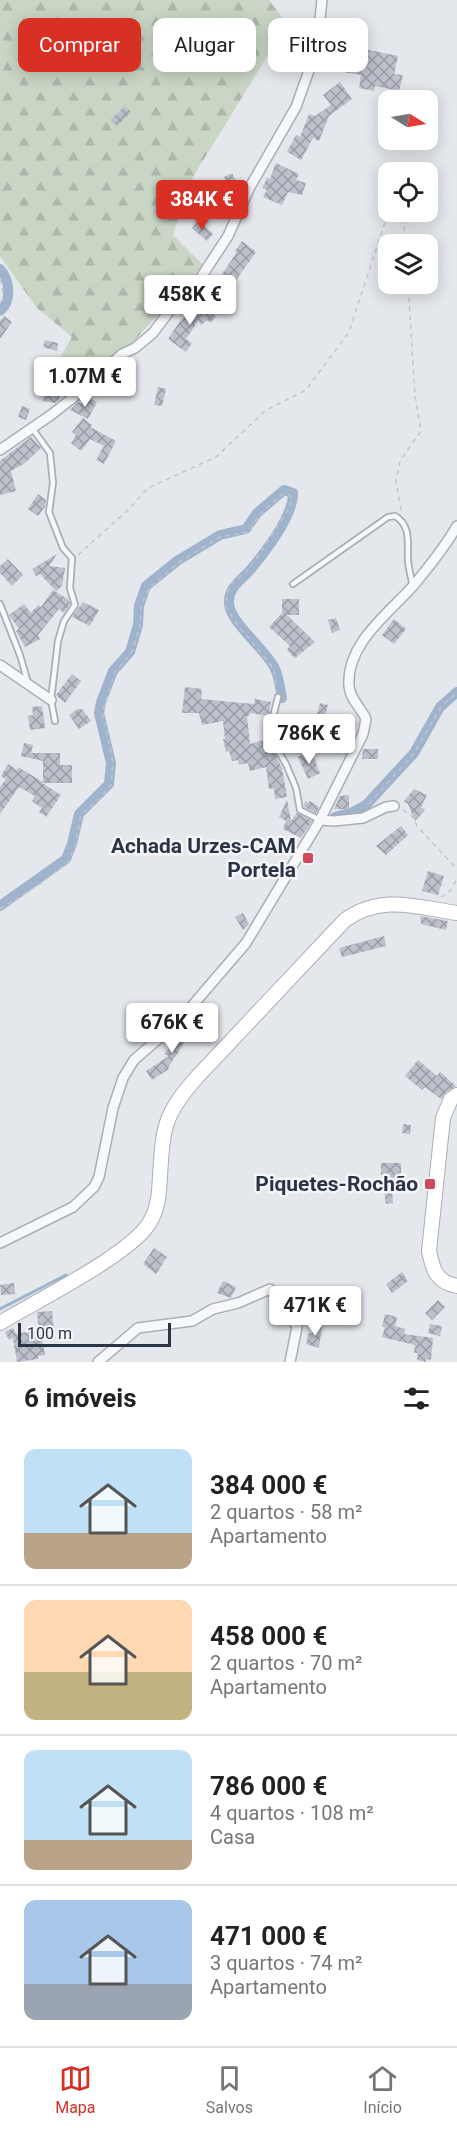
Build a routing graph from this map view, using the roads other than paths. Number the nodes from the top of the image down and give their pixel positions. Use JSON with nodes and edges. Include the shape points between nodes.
{"nodes":[{"id":1,"x":321,"y":0,"type":"edge"},
{"id":2,"x":32,"y":428,"type":"junction"},
{"id":3,"x":0,"y":450,"type":"edge"},
{"id":4,"x":456,"y":530,"type":"edge"},
{"id":5,"x":293,"y":584,"type":"dead end"},
{"id":6,"x":413,"y":586,"type":"junction"},
{"id":7,"x":0,"y":604,"type":"edge"},
{"id":8,"x":0,"y":665,"type":"edge"},
{"id":9,"x":28,"y":683,"type":"junction"},
{"id":10,"x":278,"y":697,"type":"road end"},
{"id":11,"x":51,"y":700,"type":"junction"},
{"id":12,"x":55,"y":721,"type":"dead end"},
{"id":13,"x":394,"y":806,"type":"road end"},
{"id":14,"x":320,"y":820,"type":"junction"},
{"id":15,"x":457,"y":914,"type":"edge"},
{"id":16,"x":457,"y":1095,"type":"edge"},
{"id":17,"x":0,"y":1243,"type":"edge"},
{"id":18,"x":457,"y":1286,"type":"edge"},
{"id":19,"x":0,"y":1323,"type":"edge"},
{"id":20,"x":98,"y":1362,"type":"edge"},
{"id":21,"x":290,"y":1362,"type":"edge"}],
"edges":[{"from":1,"to":2,"type":"street","via":[[317,48],[297,107],[250,187],[211,265],[196,285],[182,294],[153,333]]},
{"from":2,"to":3,"type":"street"},
{"from":2,"to":11,"type":"lane","via":[[50,453],[53,483],[49,512],[63,548],[72,558],[70,588],[75,605],[64,621],[58,641]]},
{"from":4,"to":6,"type":"street"},
{"from":5,"to":6,"type":"lane","via":[[395,516],[408,530]]},
{"from":6,"to":14,"type":"street","via":[[372,627],[353,664],[349,685],[366,719],[365,728]]},
{"from":7,"to":9,"type":"lane"},
{"from":8,"to":9,"type":"street"},
{"from":9,"to":11,"type":"street"},
{"from":10,"to":14,"type":"lane","via":[[271,725],[272,741],[296,788],[300,810]]},
{"from":11,"to":12,"type":"lane"},
{"from":13,"to":14,"type":"street","via":[[363,818]]},
{"from":14,"to":17,"type":"street","via":[[246,943],[180,1020],[134,1060],[112,1108],[94,1187],[73,1208]]},
{"from":15,"to":19,"type":"main road","via":[[392,903],[355,913],[345,920],[175,1103],[162,1137],[158,1203],[141,1236]]},
{"from":16,"to":18,"type":"main road","via":[[442,1118],[429,1251],[440,1279]]},
{"from":20,"to":21,"type":"street","via":[[138,1328],[192,1321],[213,1309],[270,1289],[297,1327]]}]}
